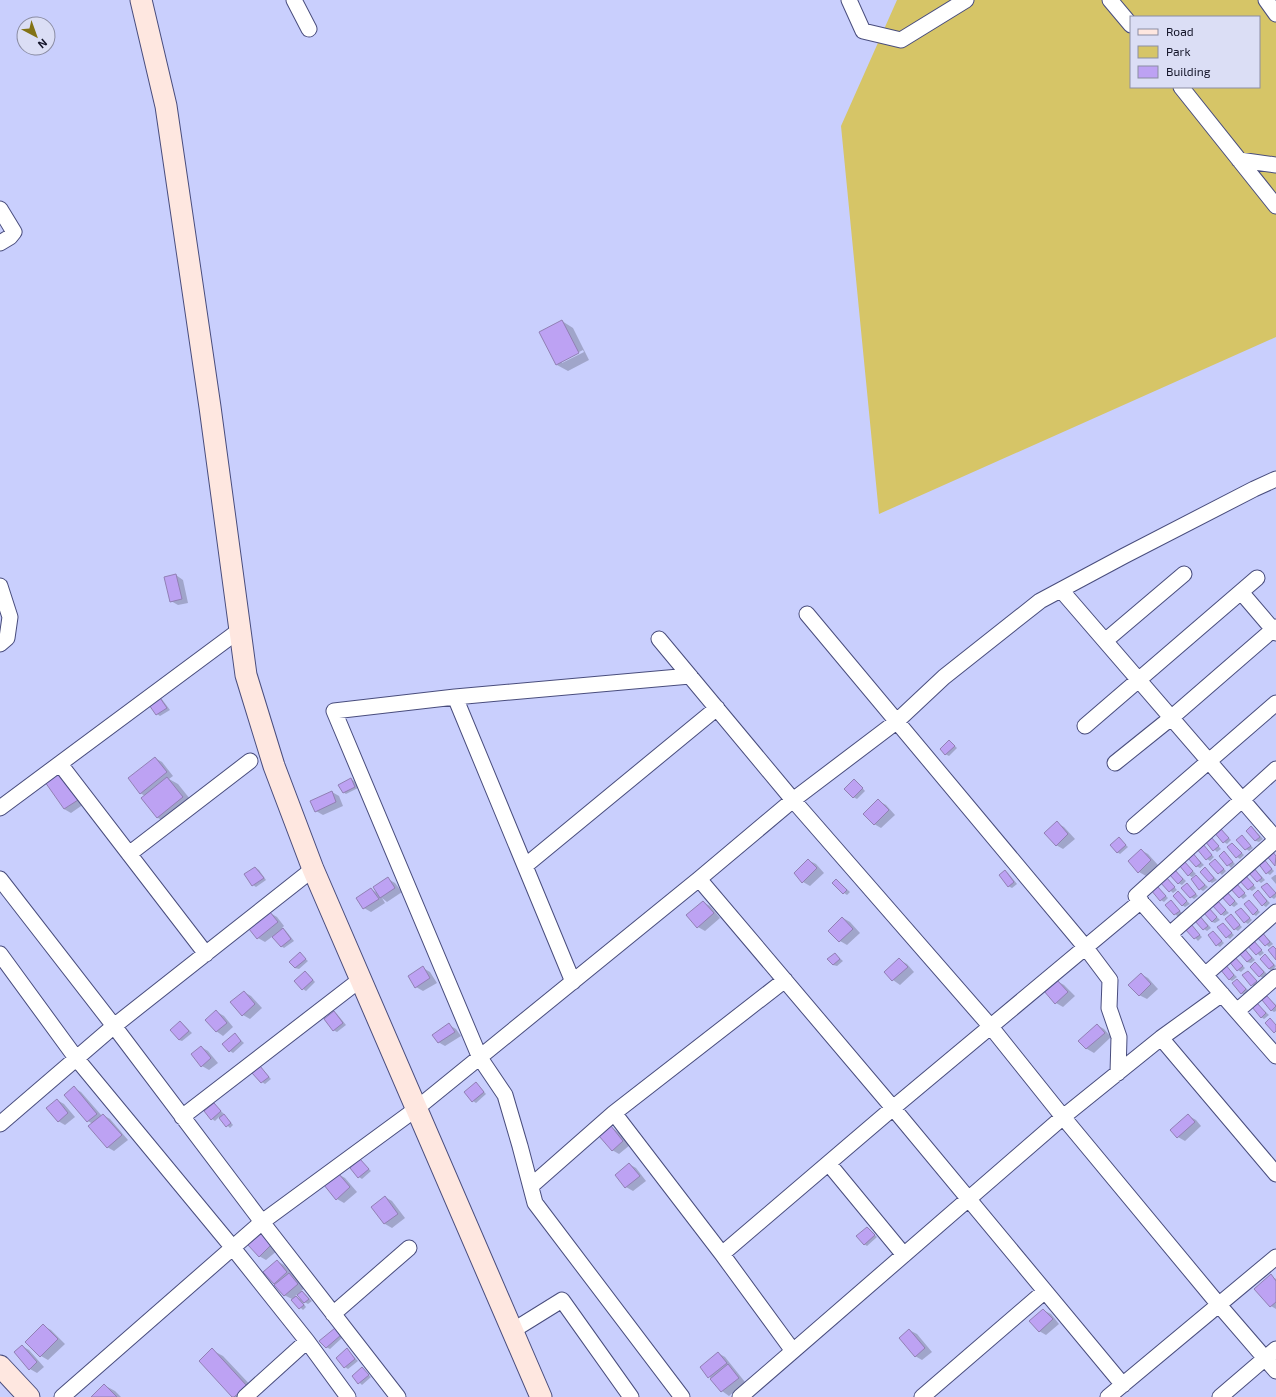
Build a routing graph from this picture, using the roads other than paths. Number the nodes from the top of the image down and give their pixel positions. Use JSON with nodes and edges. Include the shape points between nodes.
{"nodes":[{"id":1,"x":141,"y":0,"type":"edge"},
{"id":2,"x":294,"y":0,"type":"edge"},
{"id":3,"x":849,"y":0,"type":"edge"},
{"id":4,"x":966,"y":0,"type":"edge"},
{"id":5,"x":1266,"y":0,"type":"edge"},
{"id":6,"x":1112,"y":1,"type":"edge"},
{"id":7,"x":1276,"y":14,"type":"edge"},
{"id":8,"x":1130,"y":24,"type":"edge"},
{"id":9,"x":309,"y":29,"type":"dead end"},
{"id":10,"x":1182,"y":88,"type":"edge"},
{"id":11,"x":1239,"y":160,"type":"junction"},
{"id":12,"x":1276,"y":165,"type":"edge"},
{"id":13,"x":1276,"y":206,"type":"edge"},
{"id":14,"x":0,"y":209,"type":"edge"},
{"id":15,"x":0,"y":243,"type":"edge"},
{"id":16,"x":1276,"y":479,"type":"edge"},
{"id":17,"x":1184,"y":574,"type":"dead end"},
{"id":18,"x":1257,"y":578,"type":"dead end"},
{"id":19,"x":0,"y":586,"type":"edge"},
{"id":20,"x":1061,"y":590,"type":"junction"},
{"id":21,"x":1242,"y":592,"type":"junction"},
{"id":22,"x":806,"y":614,"type":"dead end"},
{"id":23,"x":241,"y":629,"type":"junction"},
{"id":24,"x":1275,"y":630,"type":"edge"},
{"id":25,"x":659,"y":639,"type":"dead end"},
{"id":26,"x":1104,"y":641,"type":"junction"},
{"id":27,"x":0,"y":644,"type":"edge"},
{"id":28,"x":690,"y":676,"type":"junction"},
{"id":29,"x":1139,"y":680,"type":"junction"},
{"id":30,"x":455,"y":697,"type":"junction"},
{"id":31,"x":1276,"y":703,"type":"edge"},
{"id":32,"x":717,"y":708,"type":"junction"},
{"id":33,"x":1171,"y":718,"type":"junction"},
{"id":34,"x":896,"y":722,"type":"junction"},
{"id":35,"x":1085,"y":726,"type":"dead end"},
{"id":36,"x":250,"y":761,"type":"dead end"},
{"id":37,"x":1209,"y":761,"type":"junction"},
{"id":38,"x":1115,"y":763,"type":"dead end"},
{"id":39,"x":60,"y":764,"type":"junction"},
{"id":40,"x":1276,"y":770,"type":"edge"},
{"id":41,"x":793,"y":800,"type":"junction"},
{"id":42,"x":1242,"y":800,"type":"junction"},
{"id":43,"x":0,"y":808,"type":"edge"},
{"id":44,"x":1134,"y":826,"type":"dead end"},
{"id":45,"x":1276,"y":839,"type":"edge"},
{"id":46,"x":129,"y":854,"type":"junction"},
{"id":47,"x":525,"y":866,"type":"junction"},
{"id":48,"x":314,"y":869,"type":"junction"},
{"id":49,"x":0,"y":879,"type":"edge"},
{"id":50,"x":699,"y":879,"type":"junction"},
{"id":51,"x":1141,"y":901,"type":"junction"},
{"id":52,"x":1276,"y":912,"type":"edge"},
{"id":53,"x":1170,"y":934,"type":"junction"},
{"id":54,"x":1086,"y":948,"type":"junction"},
{"id":55,"x":0,"y":954,"type":"edge"},
{"id":56,"x":206,"y":954,"type":"junction"},
{"id":57,"x":1205,"y":975,"type":"junction"},
{"id":58,"x":1276,"y":977,"type":"edge"},
{"id":59,"x":360,"y":979,"type":"junction"},
{"id":60,"x":785,"y":980,"type":"junction"},
{"id":61,"x":573,"y":982,"type":"junction"},
{"id":62,"x":1222,"y":994,"type":"junction"},
{"id":63,"x":1237,"y":1011,"type":"junction"},
{"id":64,"x":114,"y":1026,"type":"junction"},
{"id":65,"x":991,"y":1027,"type":"junction"},
{"id":66,"x":1161,"y":1038,"type":"junction"},
{"id":67,"x":1275,"y":1052,"type":"edge"},
{"id":68,"x":76,"y":1058,"type":"junction"},
{"id":69,"x":480,"y":1058,"type":"junction"},
{"id":70,"x":1118,"y":1073,"type":"junction"},
{"id":71,"x":893,"y":1108,"type":"junction"},
{"id":72,"x":416,"y":1109,"type":"junction"},
{"id":73,"x":614,"y":1113,"type":"junction"},
{"id":74,"x":182,"y":1117,"type":"junction"},
{"id":75,"x":1063,"y":1117,"type":"junction"},
{"id":76,"x":0,"y":1124,"type":"edge"},
{"id":77,"x":829,"y":1164,"type":"junction"},
{"id":78,"x":1276,"y":1174,"type":"edge"},
{"id":79,"x":530,"y":1186,"type":"junction"},
{"id":80,"x":969,"y":1199,"type":"junction"},
{"id":81,"x":262,"y":1222,"type":"junction"},
{"id":82,"x":233,"y":1248,"type":"junction"},
{"id":83,"x":408,"y":1248,"type":"dead end"},
{"id":84,"x":722,"y":1254,"type":"junction"},
{"id":85,"x":904,"y":1255,"type":"junction"},
{"id":86,"x":1276,"y":1257,"type":"edge"},
{"id":87,"x":1045,"y":1291,"type":"junction"},
{"id":88,"x":1219,"y":1305,"type":"junction"},
{"id":89,"x":334,"y":1314,"type":"junction"},
{"id":90,"x":512,"y":1331,"type":"junction"},
{"id":91,"x":307,"y":1341,"type":"junction"},
{"id":92,"x":793,"y":1351,"type":"junction"},
{"id":93,"x":1270,"y":1354,"type":"edge"},
{"id":94,"x":0,"y":1366,"type":"edge"},
{"id":95,"x":1276,"y":1371,"type":"edge"},
{"id":96,"x":1123,"y":1385,"type":"junction"},
{"id":97,"x":29,"y":1397,"type":"edge"},
{"id":98,"x":62,"y":1397,"type":"edge"},
{"id":99,"x":245,"y":1397,"type":"edge"},
{"id":100,"x":348,"y":1397,"type":"edge"},
{"id":101,"x":398,"y":1397,"type":"edge"},
{"id":102,"x":541,"y":1397,"type":"edge"},
{"id":103,"x":630,"y":1397,"type":"edge"},
{"id":104,"x":682,"y":1397,"type":"edge"},
{"id":105,"x":740,"y":1397,"type":"edge"},
{"id":106,"x":922,"y":1397,"type":"edge"},
{"id":107,"x":1108,"y":1397,"type":"edge"},
{"id":108,"x":1220,"y":1397,"type":"edge"}],
"edges":[{"from":1,"to":23,"type":"street","via":[[166,106]]},
{"from":2,"to":9,"type":"street"},
{"from":3,"to":4,"type":"street","via":[[863,31],[902,40]]},
{"from":5,"to":7,"type":"street"},
{"from":6,"to":8,"type":"street"},
{"from":10,"to":11,"type":"street"},
{"from":11,"to":12,"type":"street"},
{"from":11,"to":13,"type":"street"},
{"from":14,"to":15,"type":"street","via":[[14,232]]},
{"from":16,"to":20,"type":"street"},
{"from":17,"to":26,"type":"street"},
{"from":18,"to":21,"type":"street"},
{"from":19,"to":27,"type":"street","via":[[10,617],[7,638]]},
{"from":20,"to":26,"type":"street"},
{"from":20,"to":34,"type":"street","via":[[1040,601],[944,677]]},
{"from":21,"to":24,"type":"street"},
{"from":21,"to":29,"type":"street"},
{"from":22,"to":34,"type":"street"},
{"from":23,"to":39,"type":"street"},
{"from":23,"to":48,"type":"street","via":[[246,675],[274,766]]},
{"from":24,"to":33,"type":"street"},
{"from":25,"to":28,"type":"street"},
{"from":26,"to":29,"type":"street"},
{"from":28,"to":30,"type":"street"},
{"from":28,"to":32,"type":"street"},
{"from":29,"to":33,"type":"street"},
{"from":29,"to":35,"type":"street"},
{"from":30,"to":47,"type":"street"},
{"from":30,"to":69,"type":"street","via":[[334,711]]},
{"from":31,"to":37,"type":"street"},
{"from":32,"to":41,"type":"street"},
{"from":32,"to":47,"type":"street"},
{"from":33,"to":37,"type":"street"},
{"from":33,"to":38,"type":"street"},
{"from":34,"to":41,"type":"street"},
{"from":34,"to":54,"type":"street"},
{"from":36,"to":46,"type":"street"},
{"from":37,"to":42,"type":"street"},
{"from":37,"to":44,"type":"street"},
{"from":39,"to":43,"type":"street"},
{"from":39,"to":46,"type":"street"},
{"from":40,"to":42,"type":"street"},
{"from":41,"to":50,"type":"street"},
{"from":41,"to":65,"type":"street"},
{"from":42,"to":45,"type":"street"},
{"from":42,"to":51,"type":"street","via":[[1136,896]]},
{"from":45,"to":53,"type":"street"},
{"from":46,"to":56,"type":"street"},
{"from":47,"to":61,"type":"street"},
{"from":48,"to":56,"type":"street"},
{"from":48,"to":59,"type":"street"},
{"from":49,"to":64,"type":"street"},
{"from":50,"to":60,"type":"street"},
{"from":50,"to":61,"type":"street"},
{"from":51,"to":53,"type":"street"},
{"from":51,"to":54,"type":"street"},
{"from":52,"to":57,"type":"street"},
{"from":53,"to":57,"type":"street"},
{"from":54,"to":65,"type":"street"},
{"from":54,"to":70,"type":"street","via":[[1110,980],[1109,1008],[1119,1037]]},
{"from":55,"to":68,"type":"street"},
{"from":56,"to":64,"type":"street"},
{"from":57,"to":62,"type":"street"},
{"from":58,"to":63,"type":"street"},
{"from":59,"to":72,"type":"street"},
{"from":59,"to":74,"type":"street"},
{"from":60,"to":71,"type":"street"},
{"from":60,"to":73,"type":"street"},
{"from":61,"to":69,"type":"street"},
{"from":62,"to":63,"type":"street"},
{"from":62,"to":66,"type":"street"},
{"from":63,"to":67,"type":"street"},
{"from":64,"to":68,"type":"street"},
{"from":64,"to":74,"type":"street"},
{"from":65,"to":71,"type":"street"},
{"from":65,"to":75,"type":"street"},
{"from":66,"to":70,"type":"street"},
{"from":66,"to":78,"type":"street"},
{"from":68,"to":76,"type":"street"},
{"from":68,"to":82,"type":"street"},
{"from":69,"to":72,"type":"street"},
{"from":69,"to":79,"type":"street","via":[[505,1096]]},
{"from":70,"to":75,"type":"street"},
{"from":71,"to":77,"type":"street"},
{"from":71,"to":80,"type":"street"},
{"from":72,"to":81,"type":"street"},
{"from":72,"to":90,"type":"street"},
{"from":73,"to":79,"type":"street"},
{"from":73,"to":84,"type":"street"},
{"from":74,"to":81,"type":"street"},
{"from":75,"to":80,"type":"street"},
{"from":75,"to":88,"type":"street"},
{"from":77,"to":84,"type":"street"},
{"from":77,"to":85,"type":"street"},
{"from":79,"to":104,"type":"street","via":[[535,1202]]},
{"from":80,"to":85,"type":"street"},
{"from":80,"to":87,"type":"street"},
{"from":81,"to":82,"type":"street"},
{"from":81,"to":89,"type":"street"},
{"from":82,"to":91,"type":"street"},
{"from":82,"to":98,"type":"street"},
{"from":83,"to":89,"type":"street"},
{"from":84,"to":92,"type":"street"},
{"from":85,"to":92,"type":"street"},
{"from":86,"to":88,"type":"street"},
{"from":87,"to":96,"type":"street"},
{"from":87,"to":106,"type":"street"},
{"from":88,"to":93,"type":"street"},
{"from":88,"to":96,"type":"street"},
{"from":89,"to":101,"type":"street"},
{"from":90,"to":102,"type":"street"},
{"from":90,"to":103,"type":"street","via":[[562,1300]]},
{"from":91,"to":99,"type":"street"},
{"from":91,"to":100,"type":"street"},
{"from":92,"to":105,"type":"street"},
{"from":93,"to":95,"type":"street"},
{"from":93,"to":108,"type":"street"},
{"from":94,"to":97,"type":"street"},
{"from":96,"to":107,"type":"street"}]}
